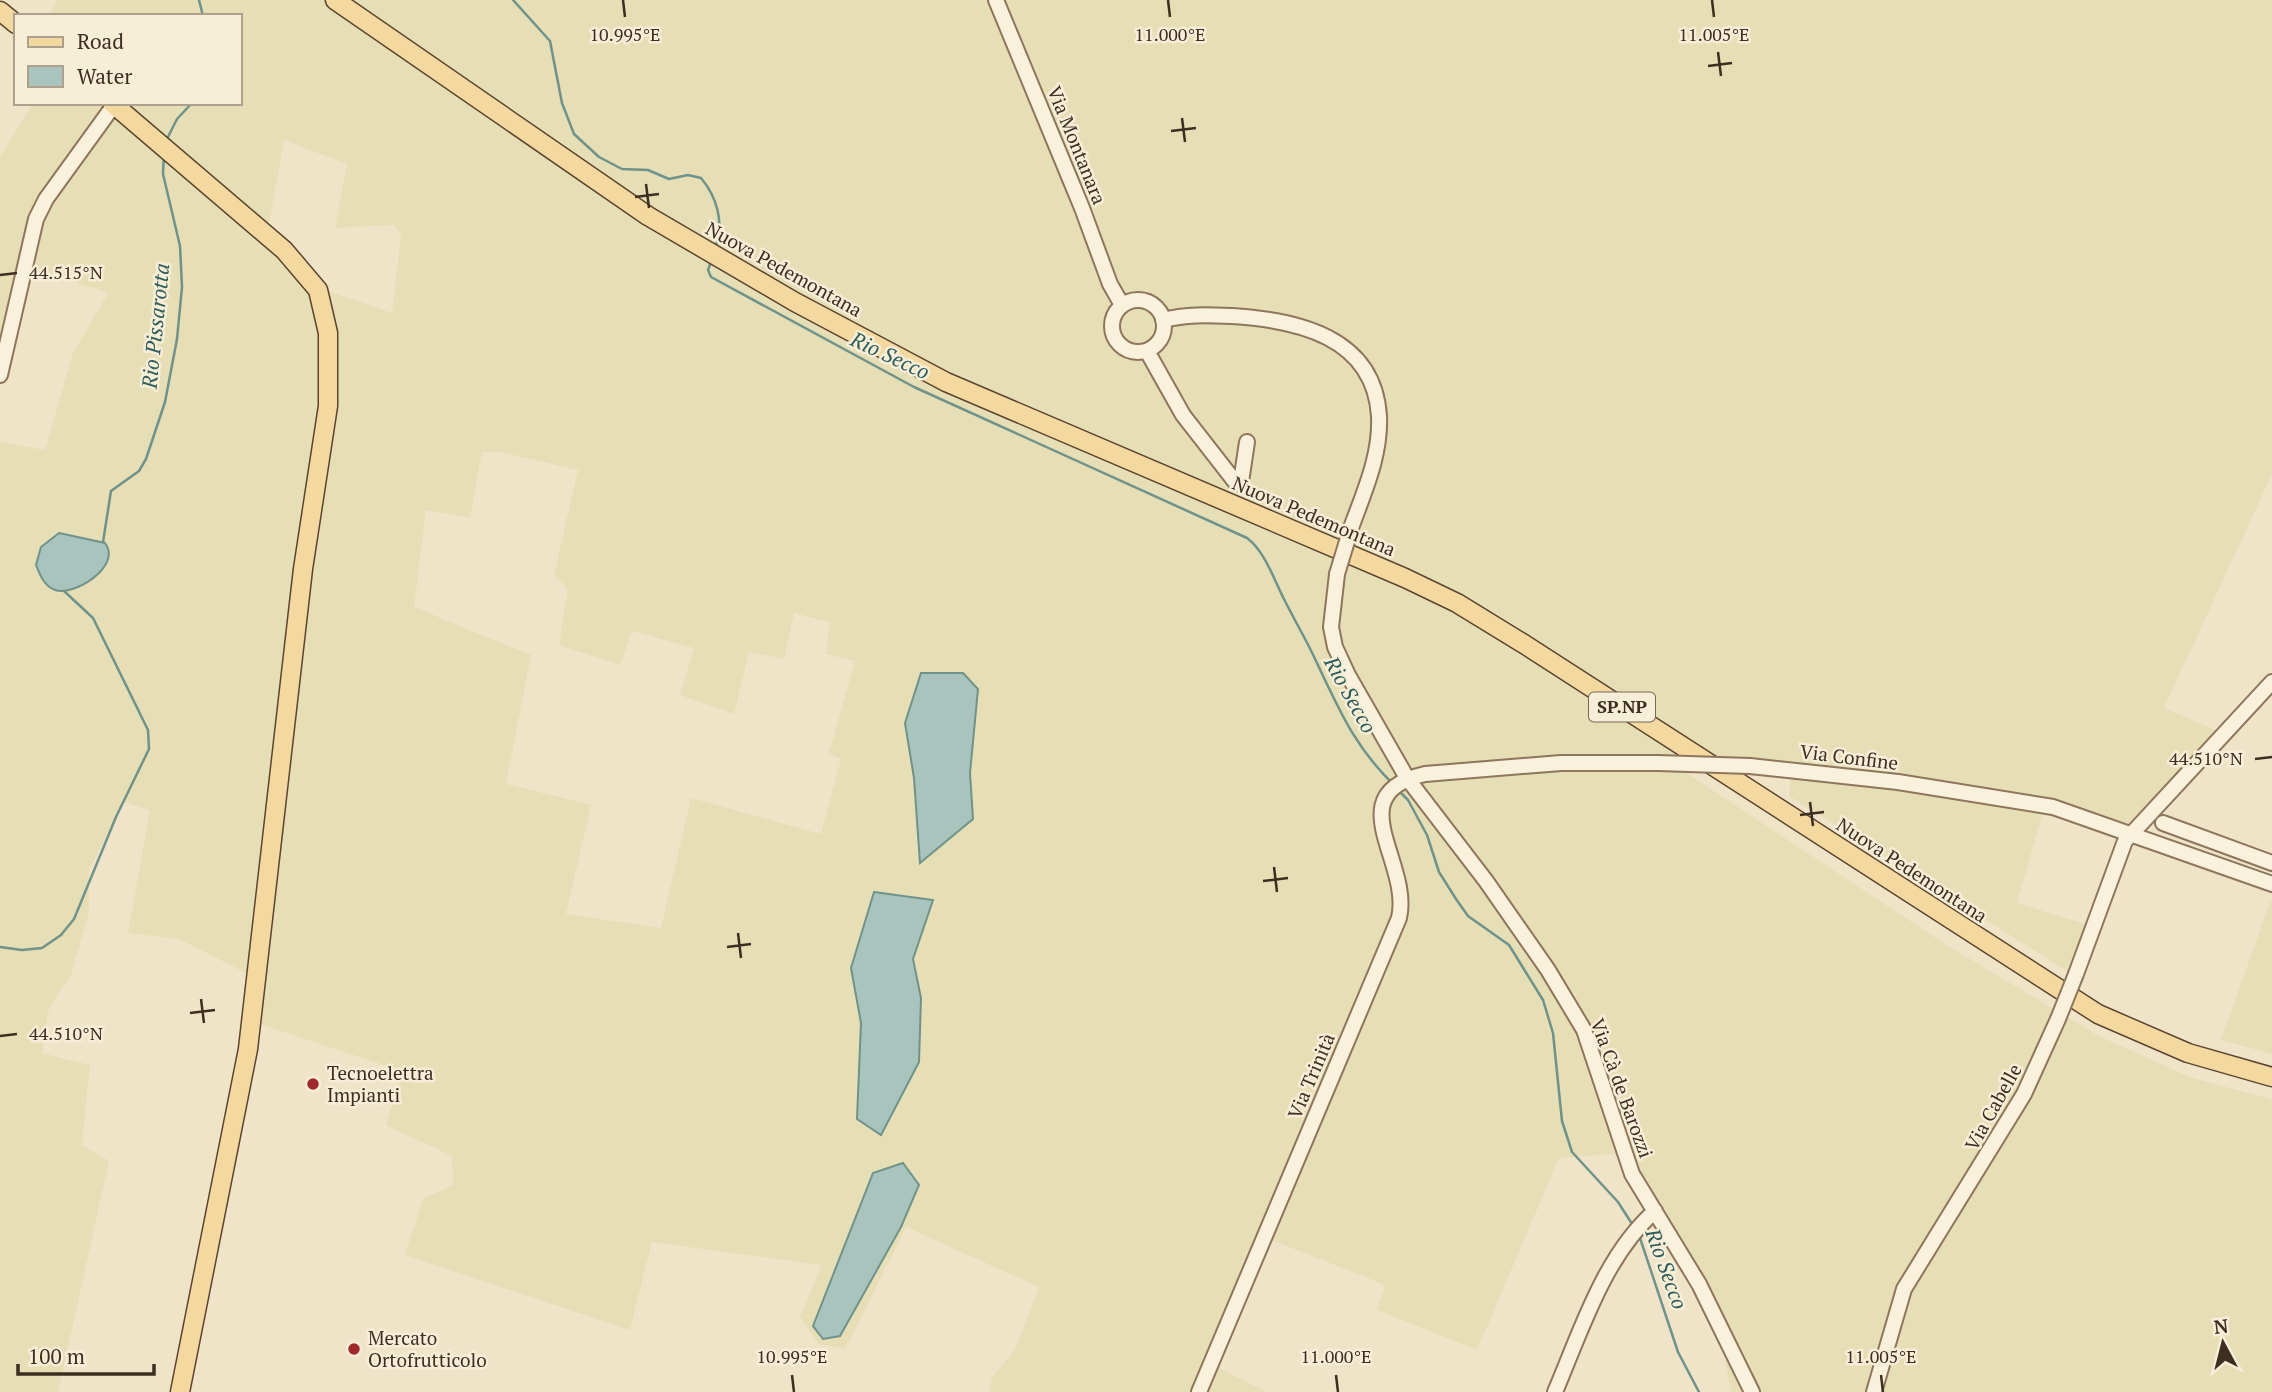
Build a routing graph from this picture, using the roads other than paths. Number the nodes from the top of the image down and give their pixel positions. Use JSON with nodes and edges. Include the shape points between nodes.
{"nodes":[{"id":1,"x":335,"y":0,"type":"edge"},
{"id":2,"x":996,"y":0,"type":"edge"},
{"id":3,"x":0,"y":10,"type":"edge"},
{"id":4,"x":14,"y":22,"type":"edge"},
{"id":5,"x":112,"y":105,"type":"edge"},
{"id":6,"x":114,"y":105,"type":"edge"},
{"id":7,"x":1122,"y":305,"type":"junction"},
{"id":8,"x":1163,"y":320,"type":"junction"},
{"id":9,"x":1147,"y":351,"type":"junction"},
{"id":10,"x":0,"y":375,"type":"edge"},
{"id":11,"x":1247,"y":442,"type":"dead end"},
{"id":12,"x":2272,"y":682,"type":"edge"},
{"id":13,"x":1405,"y":779,"type":"junction"},
{"id":14,"x":2163,"y":822,"type":"dead end"},
{"id":15,"x":2132,"y":833,"type":"junction"},
{"id":16,"x":2245,"y":856,"type":"junction"},
{"id":17,"x":2272,"y":863,"type":"edge"},
{"id":18,"x":2240,"y":874,"type":"junction"},
{"id":19,"x":2272,"y":884,"type":"edge"},
{"id":20,"x":2272,"y":1077,"type":"edge"},
{"id":21,"x":1654,"y":1211,"type":"junction"},
{"id":22,"x":180,"y":1392,"type":"edge"},
{"id":23,"x":1199,"y":1392,"type":"edge"},
{"id":24,"x":1555,"y":1392,"type":"edge"},
{"id":25,"x":1752,"y":1392,"type":"edge"},
{"id":26,"x":1874,"y":1392,"type":"edge"}],
"edges":[{"from":1,"to":20,"type":"main road","name":"Nuova Pedemontana","number":"SP.NP","via":[[648,216],[795,302],[947,382],[1457,603],[2087,1008],[2188,1053]]},
{"from":2,"to":7,"type":"street","name":"Via Montanara"},
{"from":3,"to":4,"type":"main road"},
{"from":5,"to":10,"type":"street","via":[[36,219]]},
{"from":6,"to":22,"type":"main road","via":[[284,250],[318,289],[328,333],[328,406],[303,569],[248,1049]]},
{"from":7,"to":8,"type":"street","via":[[1146,301]]},
{"from":7,"to":9,"type":"street","via":[[1112,319],[1117,343],[1131,352]]},
{"from":8,"to":9,"type":"street","via":[[1161,338]]},
{"from":8,"to":13,"type":"street","bridge":true,"via":[[1200,315],[1286,321],[1326,335],[1350,354],[1373,389],[1379,432],[1331,609],[1335,647]]},
{"from":9,"to":11,"type":"street","via":[[1183,415],[1236,483],[1243,479]]},
{"from":12,"to":15,"type":"street","name":"Via Cabelle"},
{"from":13,"to":15,"type":"street","name":"Via Confine","bridge":true,"via":[[1562,763],[1750,766],[1860,777],[2053,807]]},
{"from":13,"to":21,"type":"street","name":"Via Cà de Barozzi","via":[[1486,881],[1584,1030],[1632,1174]]},
{"from":13,"to":23,"type":"street","name":"Via Trinità","via":[[1390,789],[1381,805],[1401,894],[1399,918]]},
{"from":14,"to":16,"type":"street"},
{"from":15,"to":18,"type":"street","name":"Via Confine"},
{"from":15,"to":26,"type":"street","name":"Via Cabelle","bridge":true,"via":[[2024,1094],[1904,1289]]},
{"from":16,"to":17,"type":"street"},
{"from":16,"to":18,"type":"street"},
{"from":18,"to":19,"type":"street","name":"Via Confine"},
{"from":21,"to":24,"type":"street","via":[[1637,1227],[1595,1298]]},
{"from":21,"to":25,"type":"street","name":"Via Cà de Barozzi","via":[[1699,1284]]}]}
